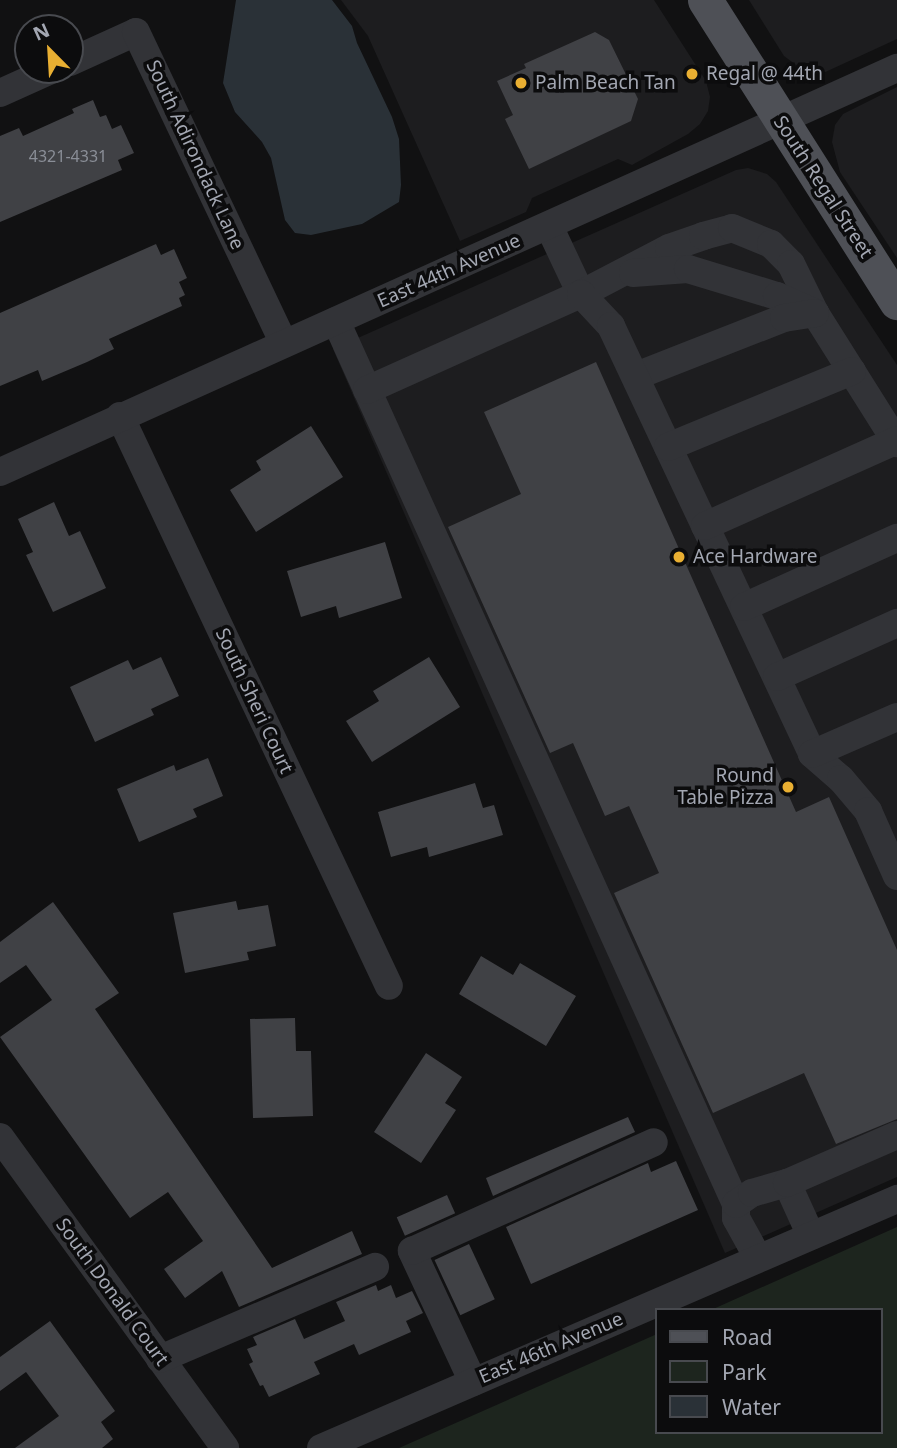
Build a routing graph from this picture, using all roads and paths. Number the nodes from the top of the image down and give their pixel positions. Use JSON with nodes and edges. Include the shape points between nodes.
{"nodes":[{"id":1,"x":705,"y":0,"type":"edge"},
{"id":2,"x":84,"y":56,"type":"edge"},
{"id":3,"x":897,"y":68,"type":"edge"},
{"id":4,"x":20,"y":84,"type":"edge"},
{"id":5,"x":0,"y":93,"type":"edge"},
{"id":6,"x":781,"y":121,"type":"junction"},
{"id":7,"x":549,"y":226,"type":"junction"},
{"id":8,"x":617,"y":275,"type":"junction"},
{"id":9,"x":581,"y":294,"type":"junction"},
{"id":10,"x":897,"y":303,"type":"edge"},
{"id":11,"x":815,"y":313,"type":"junction"},
{"id":12,"x":336,"y":321,"type":"junction"},
{"id":13,"x":284,"y":344,"type":"junction"},
{"id":14,"x":852,"y":372,"type":"junction"},
{"id":15,"x":636,"y":376,"type":"junction"},
{"id":16,"x":367,"y":390,"type":"junction"},
{"id":17,"x":120,"y":416,"type":"junction"},
{"id":18,"x":897,"y":442,"type":"edge"},
{"id":19,"x":668,"y":447,"type":"junction"},
{"id":20,"x":0,"y":472,"type":"edge"},
{"id":21,"x":705,"y":526,"type":"junction"},
{"id":22,"x":897,"y":538,"type":"edge"},
{"id":23,"x":744,"y":607,"type":"junction"},
{"id":24,"x":897,"y":623,"type":"edge"},
{"id":25,"x":777,"y":677,"type":"junction"},
{"id":26,"x":897,"y":717,"type":"edge"},
{"id":27,"x":812,"y":754,"type":"junction"},
{"id":28,"x":886,"y":824,"type":"edge"},
{"id":29,"x":897,"y":876,"type":"edge"},
{"id":30,"x":389,"y":986,"type":"dead end"},
{"id":31,"x":897,"y":1135,"type":"edge"},
{"id":32,"x":0,"y":1137,"type":"edge"},
{"id":33,"x":654,"y":1142,"type":"dead end"},
{"id":34,"x":786,"y":1183,"type":"junction"},
{"id":35,"x":897,"y":1199,"type":"edge"},
{"id":36,"x":736,"y":1204,"type":"junction"},
{"id":37,"x":811,"y":1236,"type":"junction"},
{"id":38,"x":758,"y":1258,"type":"junction"},
{"id":39,"x":375,"y":1267,"type":"dead end"},
{"id":40,"x":160,"y":1359,"type":"junction"},
{"id":41,"x":473,"y":1382,"type":"junction"},
{"id":42,"x":225,"y":1448,"type":"edge"},
{"id":43,"x":321,"y":1448,"type":"edge"}],
"edges":[{"from":1,"to":6,"type":"main road","name":"South Regal Street"},
{"from":2,"to":13,"type":"street","name":"South Adirondack Lane","via":[[136,32]]},
{"from":3,"to":6,"type":"street","name":"East 44th Avenue"},
{"from":4,"to":5,"type":"street"},
{"from":6,"to":7,"type":"street","name":"East 44th Avenue"},
{"from":6,"to":10,"type":"main road","name":"South Regal Street"},
{"from":7,"to":9,"type":"street"},
{"from":7,"to":12,"type":"street","name":"East 44th Avenue"},
{"from":8,"to":9,"type":"street"},
{"from":8,"to":11,"type":"street","via":[[688,269],[777,296]]},
{"from":8,"to":11,"type":"street","via":[[668,248],[732,228],[771,244],[791,264]]},
{"from":9,"to":15,"type":"street","via":[[611,326]]},
{"from":9,"to":16,"type":"street"},
{"from":11,"to":14,"type":"street"},
{"from":11,"to":15,"type":"street","via":[[784,318]]},
{"from":12,"to":13,"type":"street","name":"East 44th Avenue"},
{"from":12,"to":16,"type":"street"},
{"from":13,"to":17,"type":"street","name":"East 44th Avenue"},
{"from":14,"to":18,"type":"street"},
{"from":14,"to":19,"type":"street"},
{"from":15,"to":19,"type":"street"},
{"from":16,"to":36,"type":"street"},
{"from":17,"to":20,"type":"street","name":"East 44th Avenue"},
{"from":17,"to":30,"type":"street","name":"South Sheri Court"},
{"from":18,"to":21,"type":"street"},
{"from":19,"to":21,"type":"street"},
{"from":21,"to":23,"type":"street"},
{"from":22,"to":23,"type":"street"},
{"from":23,"to":25,"type":"street"},
{"from":24,"to":25,"type":"street"},
{"from":25,"to":27,"type":"street"},
{"from":26,"to":27,"type":"street"},
{"from":27,"to":28,"type":"street"},
{"from":28,"to":29,"type":"street"},
{"from":31,"to":34,"type":"street"},
{"from":32,"to":40,"type":"street","name":"South Donald Court"},
{"from":33,"to":41,"type":"street","via":[[412,1251]]},
{"from":34,"to":36,"type":"street","via":[[752,1193]]},
{"from":34,"to":37,"type":"street"},
{"from":35,"to":37,"type":"street","name":"East 46th Avenue"},
{"from":36,"to":38,"type":"street","via":[[736,1218]]},
{"from":37,"to":38,"type":"street","name":"East 46th Avenue"},
{"from":38,"to":41,"type":"street","name":"East 46th Avenue"},
{"from":39,"to":40,"type":"street"},
{"from":40,"to":42,"type":"street","name":"South Donald Court"},
{"from":41,"to":43,"type":"street","name":"East 46th Avenue"}]}
